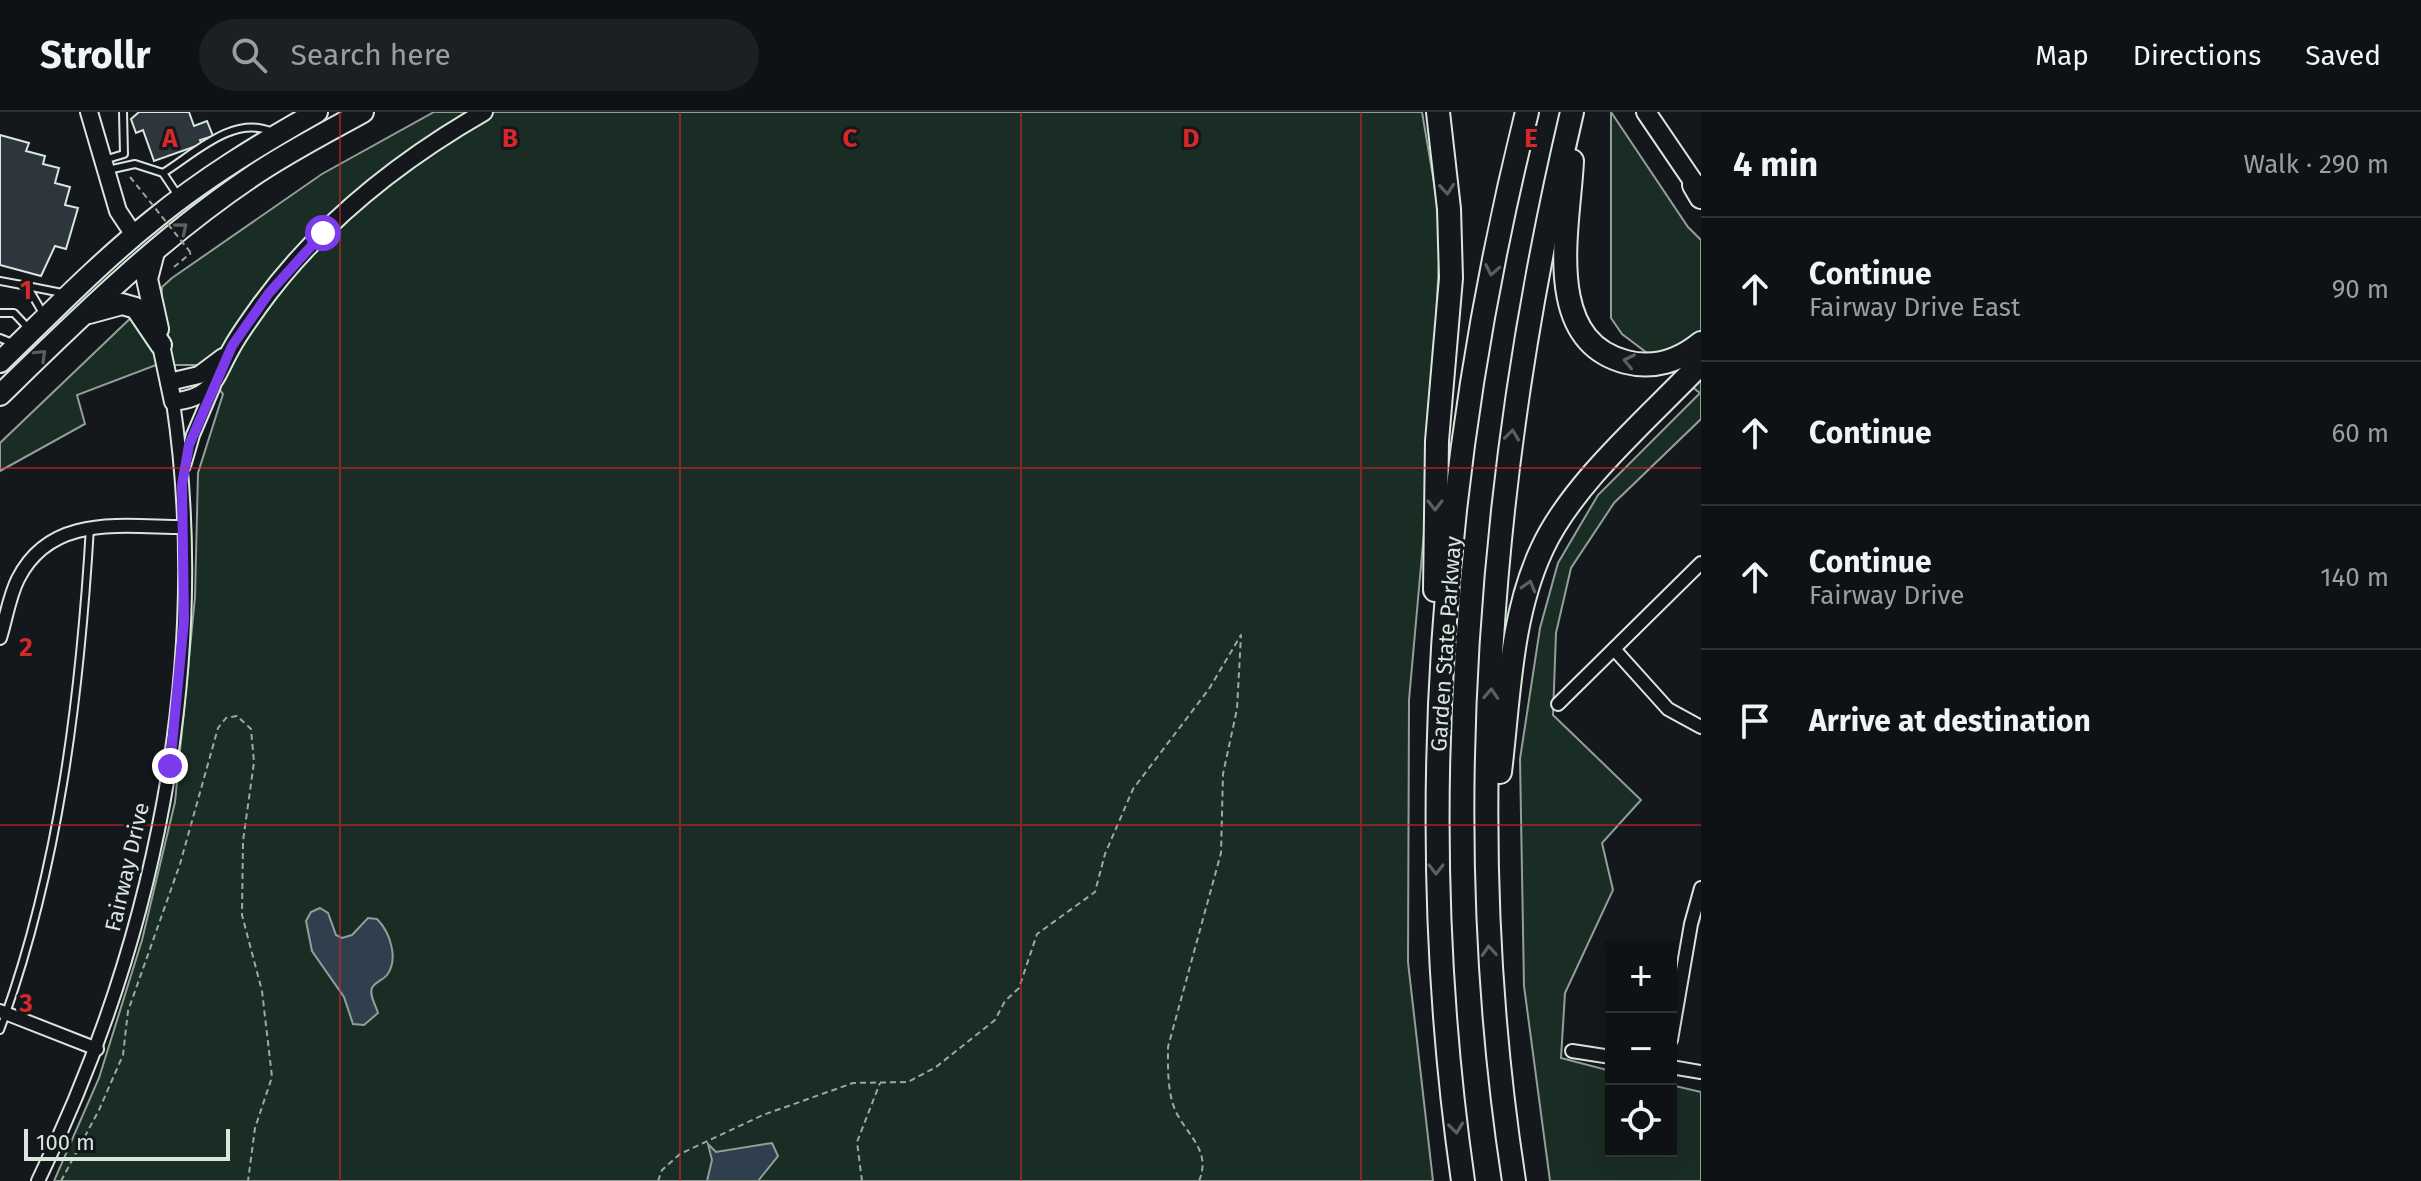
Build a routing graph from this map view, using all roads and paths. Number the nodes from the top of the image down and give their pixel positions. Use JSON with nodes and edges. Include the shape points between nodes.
{"nodes":[{"id":1,"x":89,"y":112,"type":"edge"},
{"id":2,"x":123,"y":112,"type":"edge"},
{"id":3,"x":317,"y":112,"type":"edge"},
{"id":4,"x":363,"y":112,"type":"edge"},
{"id":5,"x":484,"y":112,"type":"edge"},
{"id":6,"x":1438,"y":112,"type":"edge"},
{"id":7,"x":1527,"y":112,"type":"edge"},
{"id":8,"x":1574,"y":112,"type":"edge"},
{"id":9,"x":1650,"y":113,"type":"edge"},
{"id":10,"x":278,"y":135,"type":"junction"},
{"id":11,"x":103,"y":166,"type":"junction"},
{"id":12,"x":163,"y":173,"type":"junction"},
{"id":13,"x":130,"y":177,"type":"dead end"},
{"id":14,"x":1699,"y":192,"type":"edge"},
{"id":15,"x":180,"y":199,"type":"junction"},
{"id":16,"x":134,"y":235,"type":"junction"},
{"id":17,"x":155,"y":250,"type":"junction"},
{"id":18,"x":174,"y":267,"type":"dead end"},
{"id":19,"x":0,"y":281,"type":"edge"},
{"id":20,"x":27,"y":286,"type":"junction"},
{"id":21,"x":69,"y":295,"type":"junction"},
{"id":22,"x":0,"y":313,"type":"edge"},
{"id":23,"x":81,"y":316,"type":"junction"},
{"id":24,"x":24,"y":333,"type":"edge"},
{"id":25,"x":1701,"y":343,"type":"edge"},
{"id":26,"x":161,"y":345,"type":"junction"},
{"id":27,"x":232,"y":346,"type":"junction"},
{"id":28,"x":0,"y":362,"type":"edge"},
{"id":29,"x":1701,"y":363,"type":"edge"},
{"id":30,"x":218,"y":377,"type":"junction"},
{"id":31,"x":169,"y":382,"type":"junction"},
{"id":32,"x":0,"y":395,"type":"edge"},
{"id":33,"x":173,"y":402,"type":"junction"},
{"id":34,"x":182,"y":485,"type":"junction"},
{"id":35,"x":91,"y":526,"type":"junction"},
{"id":36,"x":184,"y":527,"type":"junction"},
{"id":37,"x":1701,"y":563,"type":"edge"},
{"id":38,"x":0,"y":638,"type":"edge"},
{"id":39,"x":1614,"y":649,"type":"junction"},
{"id":40,"x":1558,"y":704,"type":"dead end"},
{"id":41,"x":1701,"y":727,"type":"edge"},
{"id":42,"x":1436,"y":791,"type":"junction"},
{"id":43,"x":1486,"y":884,"type":"junction"},
{"id":44,"x":1701,"y":888,"type":"edge"},
{"id":45,"x":3,"y":1012,"type":"edge"},
{"id":46,"x":1676,"y":1013,"type":"edge"},
{"id":47,"x":0,"y":1030,"type":"edge"},
{"id":48,"x":97,"y":1049,"type":"junction"},
{"id":49,"x":1572,"y":1051,"type":"dead end"},
{"id":50,"x":1605,"y":1056,"type":"edge"},
{"id":51,"x":1677,"y":1068,"type":"edge"},
{"id":52,"x":1701,"y":1072,"type":"edge"},
{"id":53,"x":880,"y":1082,"type":"junction"},
{"id":54,"x":38,"y":1181,"type":"edge"},
{"id":55,"x":61,"y":1181,"type":"edge"},
{"id":56,"x":248,"y":1181,"type":"edge"},
{"id":57,"x":658,"y":1181,"type":"edge"},
{"id":58,"x":862,"y":1181,"type":"edge"},
{"id":59,"x":1199,"y":1181,"type":"edge"},
{"id":60,"x":1463,"y":1181,"type":"edge"},
{"id":61,"x":1514,"y":1181,"type":"edge"}],
"edges":[{"from":1,"to":11,"type":"street"},
{"from":2,"to":11,"type":"lane","via":[[124,154]]},
{"from":3,"to":10,"type":"highway"},
{"from":17,"to":4,"type":"highway","one_way":true,"via":[[253,175]]},
{"from":5,"to":27,"type":"street","via":[[405,163],[337,219],[275,286]]},
{"from":6,"to":42,"type":"highway","one_way":true,"via":[[1451,278],[1435,481]]},
{"from":7,"to":42,"type":"highway","name":"Garden State Parkway","one_way":true,"via":[[1490,280],[1467,425],[1448,593]]},
{"from":25,"to":8,"type":"highway","one_way":true,"via":[[1674,360],[1641,364],[1601,352],[1578,330],[1567,286]]},
{"from":43,"to":8,"type":"highway","one_way":true,"via":[[1489,715],[1506,492],[1536,283]]},
{"from":9,"to":14,"type":"main road"},
{"from":10,"to":12,"type":"lane","via":[[257,125],[240,127]]},
{"from":10,"to":15,"type":"highway"},
{"from":11,"to":12,"type":"lane","via":[[135,164]]},
{"from":11,"to":16,"type":"street","via":[[118,211]]},
{"from":12,"to":15,"type":"lane"},
{"from":13,"to":18,"type":"path","bridge":true,"via":[[191,253]]},
{"from":15,"to":16,"type":"highway"},
{"from":16,"to":21,"type":"highway"},
{"from":17,"to":23,"type":"highway"},
{"from":17,"to":26,"type":"highway","via":[[147,279]]},
{"from":19,"to":20,"type":"lane"},
{"from":20,"to":21,"type":"lane"},
{"from":20,"to":24,"type":"lane"},
{"from":21,"to":24,"type":"highway"},
{"from":22,"to":24,"type":"lane","via":[[14,313]]},
{"from":23,"to":26,"type":"highway","via":[[129,305],[145,316]]},
{"from":32,"to":23,"type":"highway","one_way":true},
{"from":24,"to":28,"type":"highway"},
{"from":26,"to":31,"type":"street"},
{"from":27,"to":30,"type":"street"},
{"from":27,"to":31,"type":"street","via":[[207,371]]},
{"from":43,"to":29,"type":"highway","one_way":true,"via":[[1516,642],[1538,559],[1574,498]]},
{"from":30,"to":33,"type":"street","via":[[199,397]]},
{"from":30,"to":34,"type":"street","via":[[189,445]]},
{"from":31,"to":33,"type":"street"},
{"from":33,"to":34,"type":"street","name":"Fairway Drive"},
{"from":34,"to":36,"type":"street","name":"Fairway Drive"},
{"from":35,"to":36,"type":"street"},
{"from":35,"to":38,"type":"street","via":[[63,534],[26,564]]},
{"from":35,"to":45,"type":"lane","via":[[82,651],[55,830]]},
{"from":36,"to":48,"type":"street","name":"Fairway Drive","via":[[184,620],[170,766],[141,910]]},
{"from":37,"to":39,"type":"street"},
{"from":39,"to":40,"type":"street"},
{"from":39,"to":41,"type":"street","via":[[1668,709]]},
{"from":42,"to":60,"type":"highway","name":"Garden State Parkway","one_way":true,"via":[[1441,990]]},
{"from":61,"to":43,"type":"highway","one_way":true,"via":[[1496,1052]]},
{"from":44,"to":46,"type":"street"},
{"from":45,"to":47,"type":"lane"},
{"from":45,"to":48,"type":"street"},
{"from":48,"to":54,"type":"street","name":"Fairway Drive"},
{"from":49,"to":50,"type":"street"},
{"from":51,"to":52,"type":"street"},
{"from":53,"to":57,"type":"path","via":[[853,1083],[703,1141],[680,1154]]},
{"from":53,"to":58,"type":"path","via":[[857,1142]]},
{"from":53,"to":59,"type":"path","via":[[908,1082],[936,1067],[995,1020],[1019,988],[1037,934],[1095,892],[1133,789],[1209,689],[1241,635],[1237,709],[1223,774],[1221,853],[1168,1047],[1176,1113],[1198,1141],[1205,1167]]},
{"from":55,"to":56,"type":"path","via":[[123,1055],[128,1011],[180,864],[218,728],[226,718],[237,716],[251,729],[254,762],[242,854],[242,915],[262,991],[272,1077],[255,1128]]}]}
